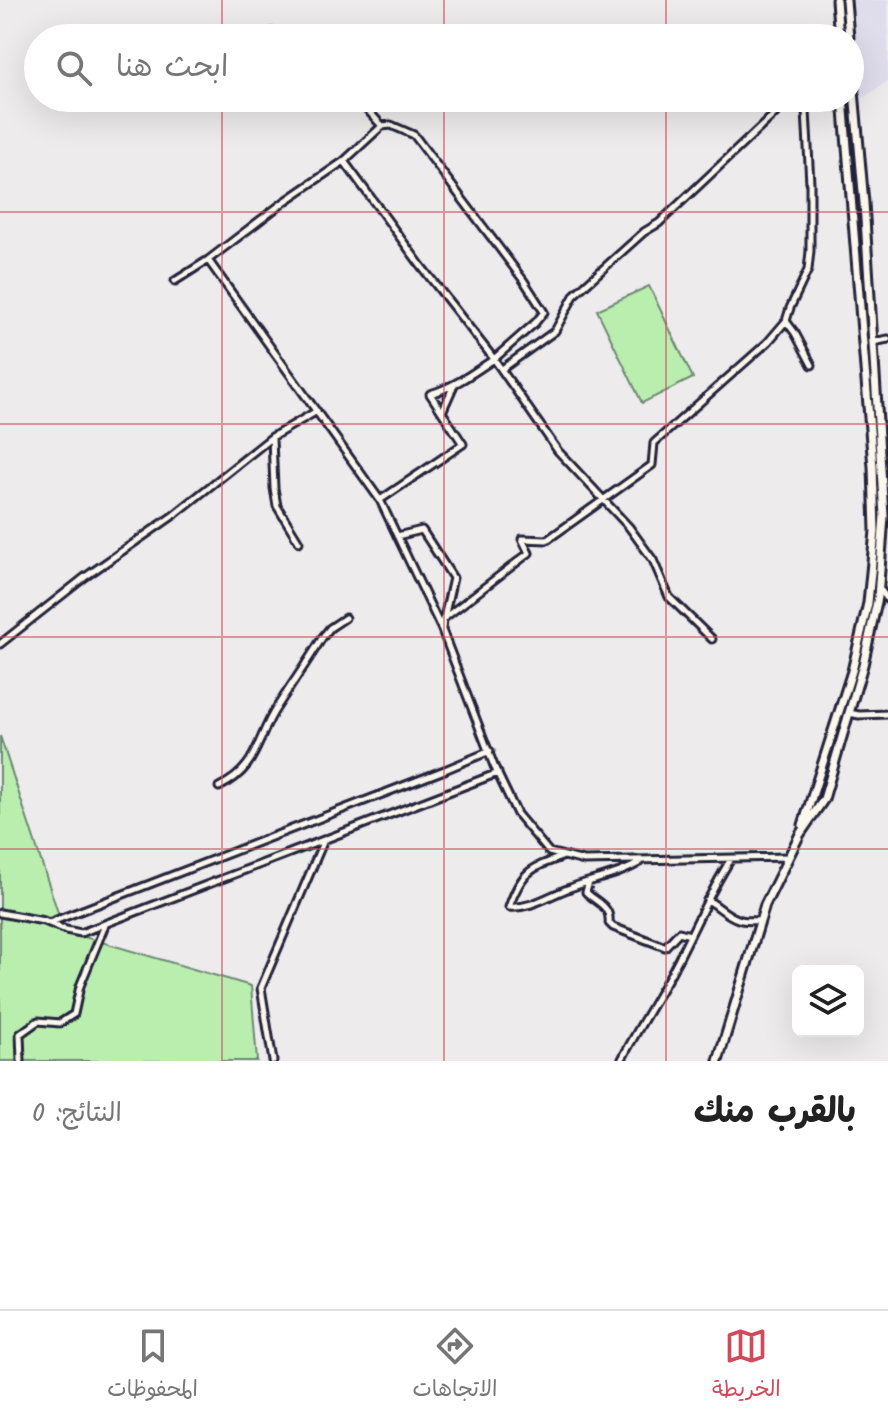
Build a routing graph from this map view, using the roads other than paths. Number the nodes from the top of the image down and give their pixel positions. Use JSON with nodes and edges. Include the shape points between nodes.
{"nodes":[{"id":1,"x":836,"y":0,"type":"edge"},
{"id":2,"x":846,"y":0,"type":"edge"},
{"id":3,"x":838,"y":24,"type":"edge"},
{"id":4,"x":848,"y":24,"type":"edge"},
{"id":5,"x":370,"y":112,"type":"edge"},
{"id":6,"x":777,"y":112,"type":"edge"},
{"id":7,"x":806,"y":112,"type":"edge"},
{"id":8,"x":844,"y":112,"type":"edge"},
{"id":9,"x":855,"y":112,"type":"edge"},
{"id":10,"x":382,"y":126,"type":"junction"},
{"id":11,"x":344,"y":161,"type":"junction"},
{"id":12,"x":208,"y":260,"type":"junction"},
{"id":13,"x":867,"y":260,"type":"junction"},
{"id":14,"x":856,"y":262,"type":"junction"},
{"id":15,"x":175,"y":281,"type":"dead end"},
{"id":16,"x":869,"y":287,"type":"junction"},
{"id":17,"x":858,"y":289,"type":"junction"},
{"id":18,"x":786,"y":321,"type":"junction"},
{"id":19,"x":888,"y":339,"type":"edge"},
{"id":20,"x":874,"y":346,"type":"junction"},
{"id":21,"x":863,"y":351,"type":"junction"},
{"id":22,"x":494,"y":359,"type":"junction"},
{"id":23,"x":812,"y":365,"type":"dead end"},
{"id":24,"x":502,"y":369,"type":"junction"},
{"id":25,"x":455,"y":385,"type":"junction"},
{"id":26,"x":317,"y":411,"type":"junction"},
{"id":27,"x":442,"y":412,"type":"junction"},
{"id":28,"x":272,"y":437,"type":"junction"},
{"id":29,"x":885,"y":485,"type":"edge"},
{"id":30,"x":380,"y":500,"type":"junction"},
{"id":31,"x":605,"y":500,"type":"junction"},
{"id":32,"x":397,"y":536,"type":"junction"},
{"id":33,"x":299,"y":542,"type":"dead end"},
{"id":34,"x":879,"y":589,"type":"junction"},
{"id":35,"x":888,"y":600,"type":"edge"},
{"id":36,"x":345,"y":618,"type":"dead end"},
{"id":37,"x":443,"y":619,"type":"junction"},
{"id":38,"x":442,"y":630,"type":"junction"},
{"id":39,"x":712,"y":639,"type":"dead end"},
{"id":40,"x":0,"y":644,"type":"edge"},
{"id":41,"x":849,"y":713,"type":"junction"},
{"id":42,"x":888,"y":714,"type":"edge"},
{"id":43,"x":490,"y":751,"type":"junction"},
{"id":44,"x":498,"y":773,"type":"junction"},
{"id":45,"x":219,"y":787,"type":"dead end"},
{"id":46,"x":800,"y":834,"type":"junction"},
{"id":47,"x":324,"y":840,"type":"junction"},
{"id":48,"x":565,"y":856,"type":"junction"},
{"id":49,"x":788,"y":857,"type":"junction"},
{"id":50,"x":731,"y":859,"type":"junction"},
{"id":51,"x":643,"y":860,"type":"junction"},
{"id":52,"x":589,"y":882,"type":"junction"},
{"id":53,"x":707,"y":900,"type":"junction"},
{"id":54,"x":0,"y":913,"type":"edge"},
{"id":55,"x":760,"y":921,"type":"junction"},
{"id":56,"x":49,"y":923,"type":"junction"},
{"id":57,"x":105,"y":924,"type":"junction"},
{"id":58,"x":690,"y":935,"type":"junction"},
{"id":59,"x":21,"y":1061,"type":"edge"},
{"id":60,"x":273,"y":1061,"type":"edge"},
{"id":61,"x":621,"y":1061,"type":"edge"},
{"id":62,"x":718,"y":1061,"type":"edge"}],
"edges":[{"from":1,"to":3,"type":"main road"},
{"from":2,"to":4,"type":"main road"},
{"from":5,"to":10,"type":"street"},
{"from":6,"to":24,"type":"street","via":[[575,294],[555,331]]},
{"from":7,"to":18,"type":"street","via":[[810,251],[808,270]]},
{"from":8,"to":14,"type":"main road"},
{"from":9,"to":13,"type":"main road"},
{"from":10,"to":11,"type":"street"},
{"from":10,"to":22,"type":"street","via":[[414,135],[544,312]]},
{"from":11,"to":12,"type":"street"},
{"from":11,"to":22,"type":"street"},
{"from":12,"to":15,"type":"street"},
{"from":12,"to":26,"type":"street"},
{"from":13,"to":14,"type":"main road","via":[[861,257]]},
{"from":13,"to":16,"type":"main road"},
{"from":14,"to":17,"type":"main road"},
{"from":16,"to":17,"type":"main road"},
{"from":16,"to":20,"type":"main road"},
{"from":17,"to":21,"type":"main road"},
{"from":18,"to":23,"type":"street"},
{"from":18,"to":31,"type":"street","via":[[654,443],[652,465]]},
{"from":19,"to":20,"type":"street"},
{"from":20,"to":21,"type":"main road"},
{"from":20,"to":29,"type":"main road"},
{"from":21,"to":46,"type":"main road","via":[[875,531],[868,603]]},
{"from":22,"to":24,"type":"street"},
{"from":22,"to":25,"type":"street"},
{"from":24,"to":31,"type":"street","via":[[558,451]]},
{"from":25,"to":27,"type":"street"},
{"from":25,"to":27,"type":"street","via":[[430,394]]},
{"from":26,"to":28,"type":"street"},
{"from":26,"to":30,"type":"street"},
{"from":27,"to":30,"type":"street","via":[[463,444]]},
{"from":28,"to":33,"type":"street","via":[[277,506]]},
{"from":28,"to":40,"type":"street"},
{"from":29,"to":34,"type":"main road"},
{"from":30,"to":32,"type":"street"},
{"from":31,"to":37,"type":"street","via":[[547,540],[522,539],[529,553],[523,560]]},
{"from":31,"to":39,"type":"street","via":[[653,560],[669,597]]},
{"from":32,"to":37,"type":"street","via":[[422,530],[453,578]]},
{"from":32,"to":38,"type":"street"},
{"from":34,"to":35,"type":"street"},
{"from":34,"to":41,"type":"main road"},
{"from":36,"to":45,"type":"street","via":[[322,638],[275,710],[251,762]]},
{"from":37,"to":38,"type":"street"},
{"from":38,"to":43,"type":"street"},
{"from":41,"to":42,"type":"street"},
{"from":41,"to":46,"type":"main road","via":[[824,799]]},
{"from":43,"to":44,"type":"street"},
{"from":43,"to":56,"type":"street"},
{"from":44,"to":47,"type":"street"},
{"from":44,"to":48,"type":"street","via":[[517,814],[549,852]]},
{"from":46,"to":49,"type":"main road"},
{"from":47,"to":57,"type":"street"},
{"from":47,"to":60,"type":"street","via":[[261,988]]},
{"from":48,"to":51,"type":"street","via":[[584,861]]},
{"from":48,"to":52,"type":"street","via":[[523,877],[509,907],[524,907]]},
{"from":49,"to":50,"type":"street"},
{"from":49,"to":55,"type":"main road"},
{"from":50,"to":51,"type":"street"},
{"from":50,"to":53,"type":"street"},
{"from":51,"to":52,"type":"street"},
{"from":52,"to":58,"type":"street","via":[[586,892],[609,912],[613,927],[665,947],[679,932]]},
{"from":53,"to":55,"type":"street","via":[[738,919]]},
{"from":53,"to":58,"type":"street"},
{"from":54,"to":56,"type":"street"},
{"from":55,"to":62,"type":"main road"},
{"from":56,"to":57,"type":"street","via":[[81,933]]},
{"from":57,"to":59,"type":"street","via":[[74,1014],[60,1023],[38,1021],[20,1034]]},
{"from":58,"to":61,"type":"street"}]}
